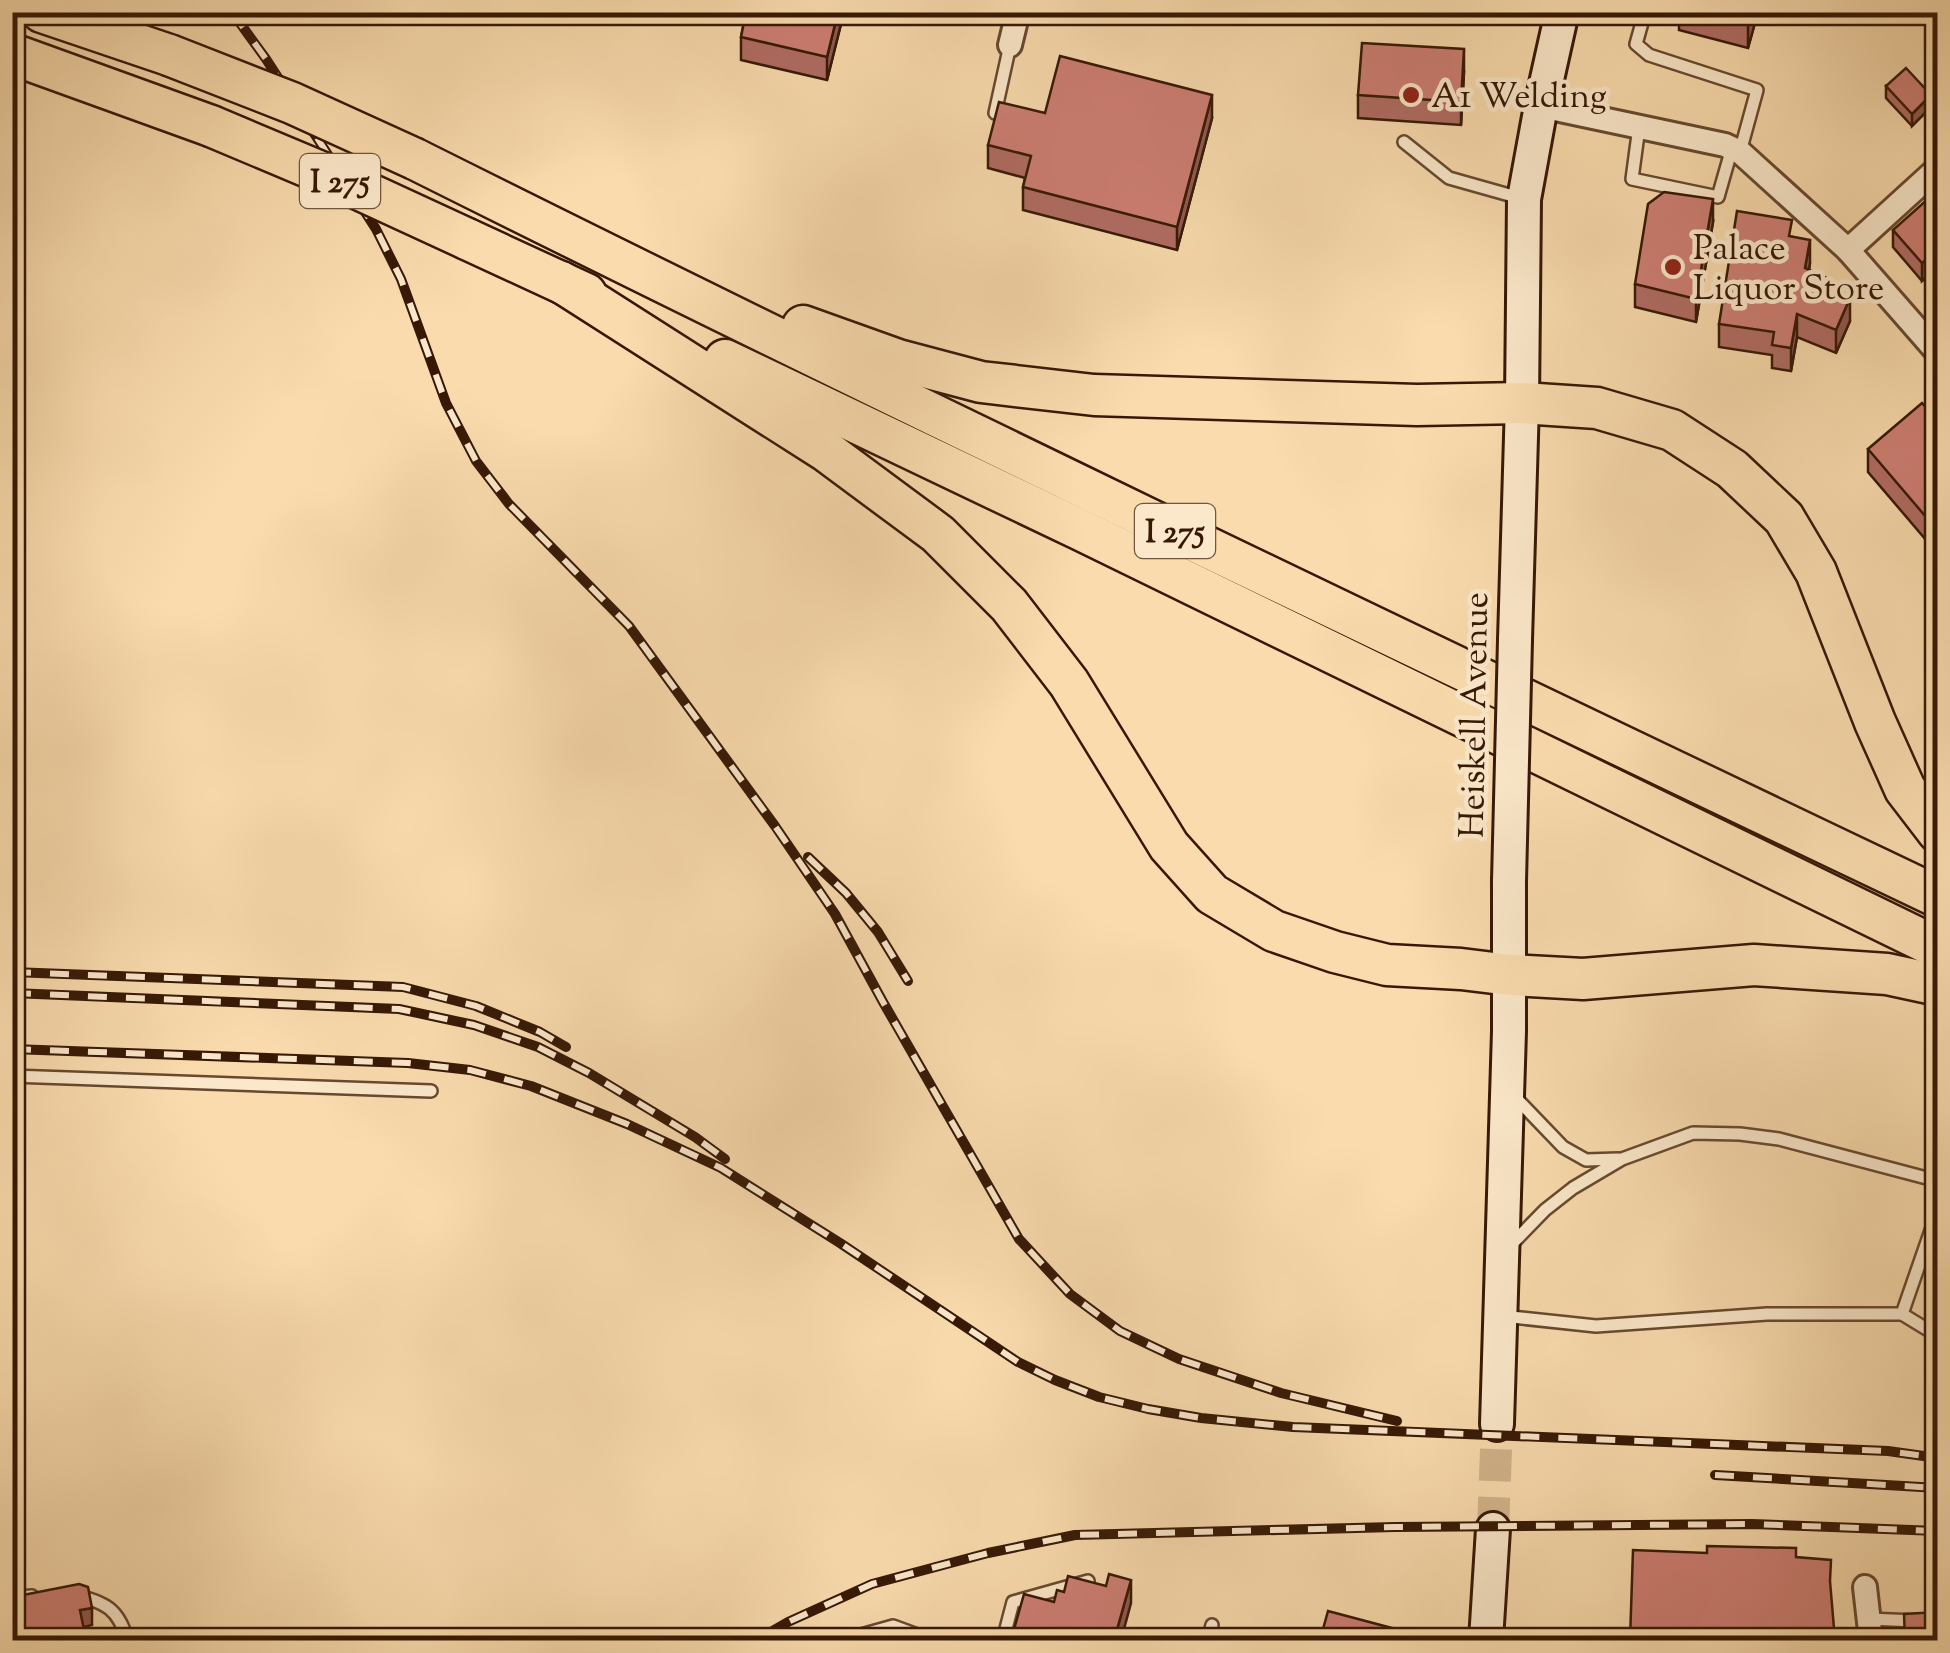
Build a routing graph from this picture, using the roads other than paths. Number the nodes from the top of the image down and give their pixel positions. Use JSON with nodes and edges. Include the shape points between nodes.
{"nodes":[{"id":1,"x":42,"y":12,"type":"edge"},
{"id":2,"x":1018,"y":12,"type":"edge"},
{"id":3,"x":1562,"y":12,"type":"edge"},
{"id":4,"x":1645,"y":12,"type":"edge"},
{"id":5,"x":1010,"y":46,"type":"joint"},
{"id":6,"x":12,"y":54,"type":"edge"},
{"id":7,"x":1541,"y":106,"type":"junction"},
{"id":8,"x":996,"y":113,"type":"edge"},
{"id":9,"x":1638,"y":127,"type":"junction"},
{"id":10,"x":1404,"y":142,"type":"dead end"},
{"id":11,"x":1736,"y":150,"type":"junction"},
{"id":12,"x":1938,"y":168,"type":"edge"},
{"id":13,"x":1524,"y":199,"type":"junction"},
{"id":14,"x":1848,"y":250,"type":"junction"},
{"id":15,"x":648,"y":275,"type":"junction"},
{"id":16,"x":561,"y":282,"type":"junction"},
{"id":17,"x":1938,"y":352,"type":"edge"},
{"id":18,"x":1522,"y":403,"type":"junction"},
{"id":19,"x":1938,"y":832,"type":"edge"},
{"id":20,"x":1938,"y":897,"type":"edge"},
{"id":21,"x":1938,"y":948,"type":"edge"},
{"id":22,"x":1510,"y":975,"type":"junction"},
{"id":23,"x":1938,"y":985,"type":"edge"},
{"id":24,"x":12,"y":1076,"type":"edge"},
{"id":25,"x":1506,"y":1086,"type":"junction"},
{"id":26,"x":431,"y":1091,"type":"dead end"},
{"id":27,"x":1622,"y":1159,"type":"junction"},
{"id":28,"x":1938,"y":1181,"type":"edge"},
{"id":29,"x":1938,"y":1210,"type":"edge"},
{"id":30,"x":1502,"y":1254,"type":"junction"},
{"id":31,"x":1902,"y":1314,"type":"junction"},
{"id":32,"x":1500,"y":1316,"type":"junction"},
{"id":33,"x":1938,"y":1336,"type":"edge"},
{"id":34,"x":1497,"y":1424,"type":"tunnel mouth"},
{"id":35,"x":1494,"y":1529,"type":"tunnel mouth"},
{"id":36,"x":1088,"y":1582,"type":"edge"},
{"id":37,"x":1865,"y":1587,"type":"dead end"},
{"id":38,"x":56,"y":1595,"type":"edge"},
{"id":39,"x":38,"y":1596,"type":"edge"},
{"id":40,"x":12,"y":1603,"type":"edge"},
{"id":41,"x":1938,"y":1622,"type":"edge"},
{"id":42,"x":1212,"y":1626,"type":"dead end"},
{"id":43,"x":1870,"y":1630,"type":"edge"},
{"id":44,"x":127,"y":1640,"type":"edge"},
{"id":45,"x":843,"y":1640,"type":"edge"},
{"id":46,"x":931,"y":1640,"type":"edge"},
{"id":47,"x":1003,"y":1640,"type":"edge"},
{"id":48,"x":1208,"y":1640,"type":"edge"},
{"id":49,"x":1486,"y":1640,"type":"edge"}],
"edges":[{"from":1,"to":15,"type":"highway","number":"I 275","bridge":true,"via":[[292,103]]},
{"from":2,"to":5,"type":"street"},
{"from":3,"to":7,"type":"street","name":"Heiskell Avenue"},
{"from":4,"to":11,"type":"lane","via":[[1636,44],[1649,55],[1757,90]]},
{"from":5,"to":8,"type":"lane"},
{"from":6,"to":16,"type":"highway","number":"I 275","bridge":true,"via":[[211,126]]},
{"from":7,"to":9,"type":"street"},
{"from":7,"to":13,"type":"street","name":"Heiskell Avenue"},
{"from":9,"to":11,"type":"street"},
{"from":9,"to":11,"type":"lane","via":[[1632,179],[1718,197]]},
{"from":10,"to":13,"type":"lane","via":[[1449,178]]},
{"from":11,"to":14,"type":"street"},
{"from":12,"to":14,"type":"street"},
{"from":13,"to":18,"type":"street","name":"Heiskell Avenue"},
{"from":14,"to":17,"type":"street"},
{"from":15,"to":18,"type":"highway","via":[[982,382],[1094,395]]},
{"from":15,"to":20,"type":"highway","number":"I 275"},
{"from":16,"to":21,"type":"highway","number":"I 275"},
{"from":16,"to":22,"type":"highway","via":[[826,450],[938,534],[1008,605],[1068,682],[1169,846],[1212,894],[1274,931],[1335,952],[1387,965]]},
{"from":18,"to":19,"type":"highway","via":[[1596,408],[1672,430],[1732,468],[1784,518],[1816,572],[1905,789]]},
{"from":18,"to":22,"type":"street","name":"Heiskell Avenue","bridge":true},
{"from":22,"to":23,"type":"highway","via":[[1583,980],[1754,965],[1887,974]]},
{"from":22,"to":25,"type":"street","name":"Heiskell Avenue"},
{"from":24,"to":26,"type":"lane"},
{"from":25,"to":27,"type":"lane","via":[[1562,1148],[1586,1160]]},
{"from":25,"to":30,"type":"street","name":"Heiskell Avenue"},
{"from":27,"to":28,"type":"lane","via":[[1693,1133],[1740,1134]]},
{"from":27,"to":30,"type":"lane","via":[[1573,1188]]},
{"from":29,"to":31,"type":"lane"},
{"from":30,"to":32,"type":"street","name":"Heiskell Avenue"},
{"from":31,"to":32,"type":"lane","via":[[1767,1314],[1596,1326]]},
{"from":31,"to":33,"type":"lane"},
{"from":32,"to":34,"type":"street","name":"Heiskell Avenue"},
{"from":35,"to":49,"type":"street"},
{"from":36,"to":47,"type":"lane","via":[[1012,1602]]},
{"from":37,"to":43,"type":"street"},
{"from":38,"to":44,"type":"lane","via":[[102,1602],[122,1622]]},
{"from":39,"to":40,"type":"lane"},
{"from":41,"to":43,"type":"lane"},
{"from":42,"to":48,"type":"lane"},
{"from":45,"to":46,"type":"lane","via":[[894,1626]]}]}
